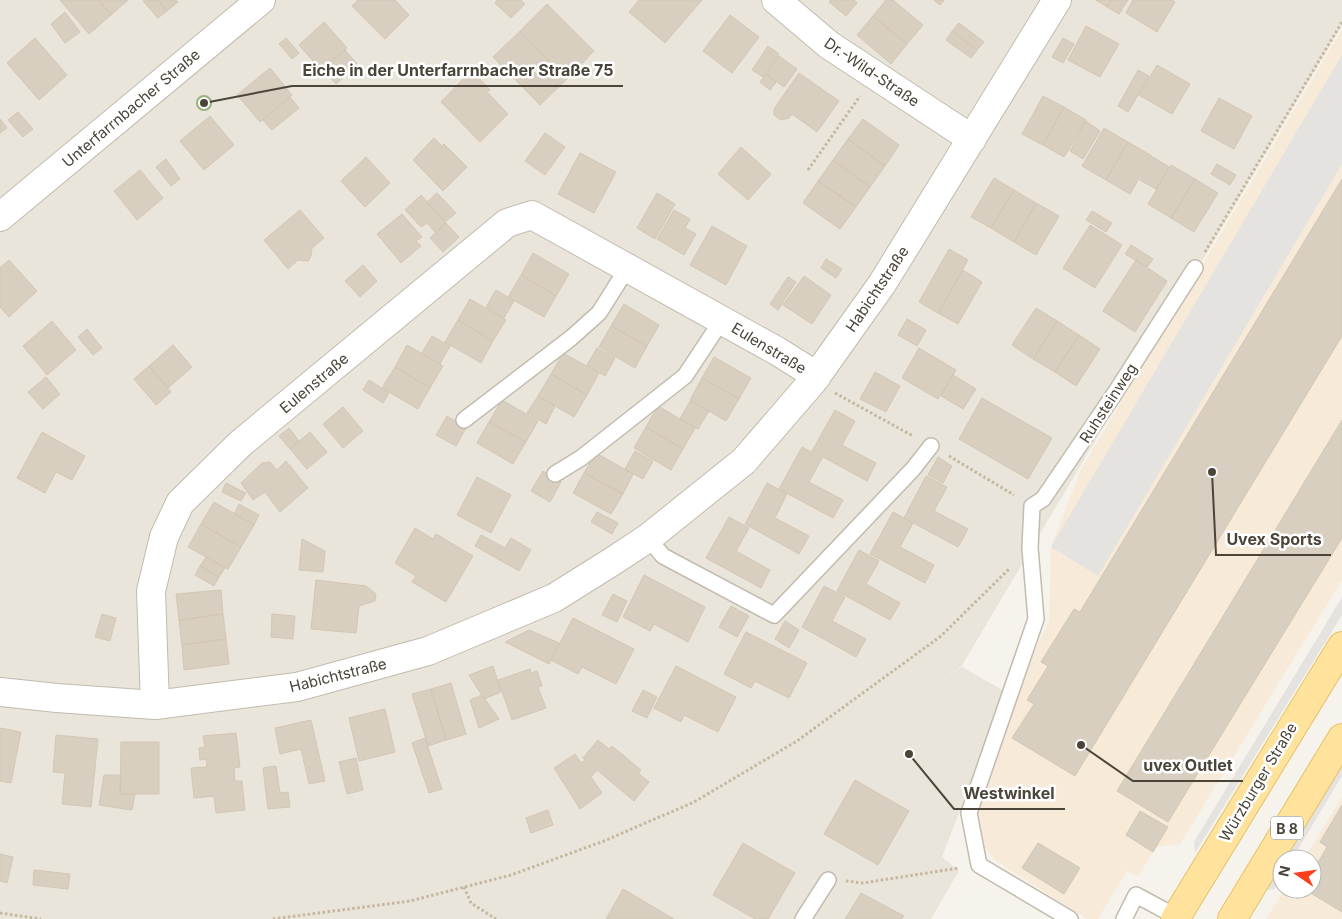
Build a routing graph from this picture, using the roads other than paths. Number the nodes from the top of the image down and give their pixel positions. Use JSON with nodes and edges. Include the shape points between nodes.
{"nodes":[{"id":1,"x":261,"y":0,"type":"edge"},
{"id":2,"x":776,"y":0,"type":"edge"},
{"id":3,"x":1057,"y":0,"type":"edge"},
{"id":4,"x":972,"y":139,"type":"junction"},
{"id":5,"x":0,"y":216,"type":"edge"},
{"id":6,"x":628,"y":268,"type":"junction"},
{"id":7,"x":1195,"y":268,"type":"road end"},
{"id":8,"x":722,"y":320,"type":"junction"},
{"id":9,"x":817,"y":376,"type":"junction"},
{"id":10,"x":464,"y":420,"type":"dead end"},
{"id":11,"x":931,"y":446,"type":"dead end"},
{"id":12,"x":555,"y":474,"type":"dead end"},
{"id":13,"x":648,"y":538,"type":"junction"},
{"id":14,"x":1342,"y":646,"type":"edge"},
{"id":15,"x":0,"y":692,"type":"edge"},
{"id":16,"x":155,"y":705,"type":"junction"},
{"id":17,"x":1342,"y":738,"type":"edge"},
{"id":18,"x":828,"y":880,"type":"road end"},
{"id":19,"x":1177,"y":918,"type":"edge"},
{"id":20,"x":803,"y":919,"type":"edge"},
{"id":21,"x":1070,"y":919,"type":"edge"},
{"id":22,"x":1124,"y":919,"type":"edge"},
{"id":23,"x":1232,"y":919,"type":"edge"}],
"edges":[{"from":1,"to":5,"type":"street","name":"Unterfarrnbacher Straße"},
{"from":2,"to":4,"type":"street","name":"Dr.-Wild-Straße","via":[[829,45]]},
{"from":3,"to":4,"type":"street","name":"Habichtstraße"},
{"from":4,"to":9,"type":"street","name":"Habichtstraße","via":[[882,284]]},
{"from":6,"to":8,"type":"street","name":"Eulenstraße"},
{"from":6,"to":10,"type":"lane","via":[[599,313]]},
{"from":6,"to":16,"type":"street","name":"Eulenstraße","via":[[532,215],[507,223],[241,443],[180,503],[164,537],[150,592]]},
{"from":7,"to":21,"type":"lane","name":"Ruhsteinweg","via":[[1043,499],[1032,506],[1030,548],[1036,619],[969,813],[979,865]]},
{"from":8,"to":9,"type":"street","name":"Eulenstraße"},
{"from":8,"to":12,"type":"lane","name":"Eulenstraße","via":[[685,376],[581,458]]},
{"from":9,"to":13,"type":"street","name":"Habichtstraße","via":[[744,461]]},
{"from":11,"to":13,"type":"lane","via":[[774,615],[663,556]]},
{"from":13,"to":16,"type":"street","name":"Habichtstraße","via":[[554,598],[428,651],[297,687]]},
{"from":14,"to":19,"type":"main road","name":"Würzburger Straße"},
{"from":15,"to":16,"type":"street","name":"Habichtstraße"},
{"from":17,"to":23,"type":"main road","number":"B 8"},
{"from":18,"to":20,"type":"lane"},
{"from":19,"to":22,"type":"lane","via":[[1136,895]]}]}
